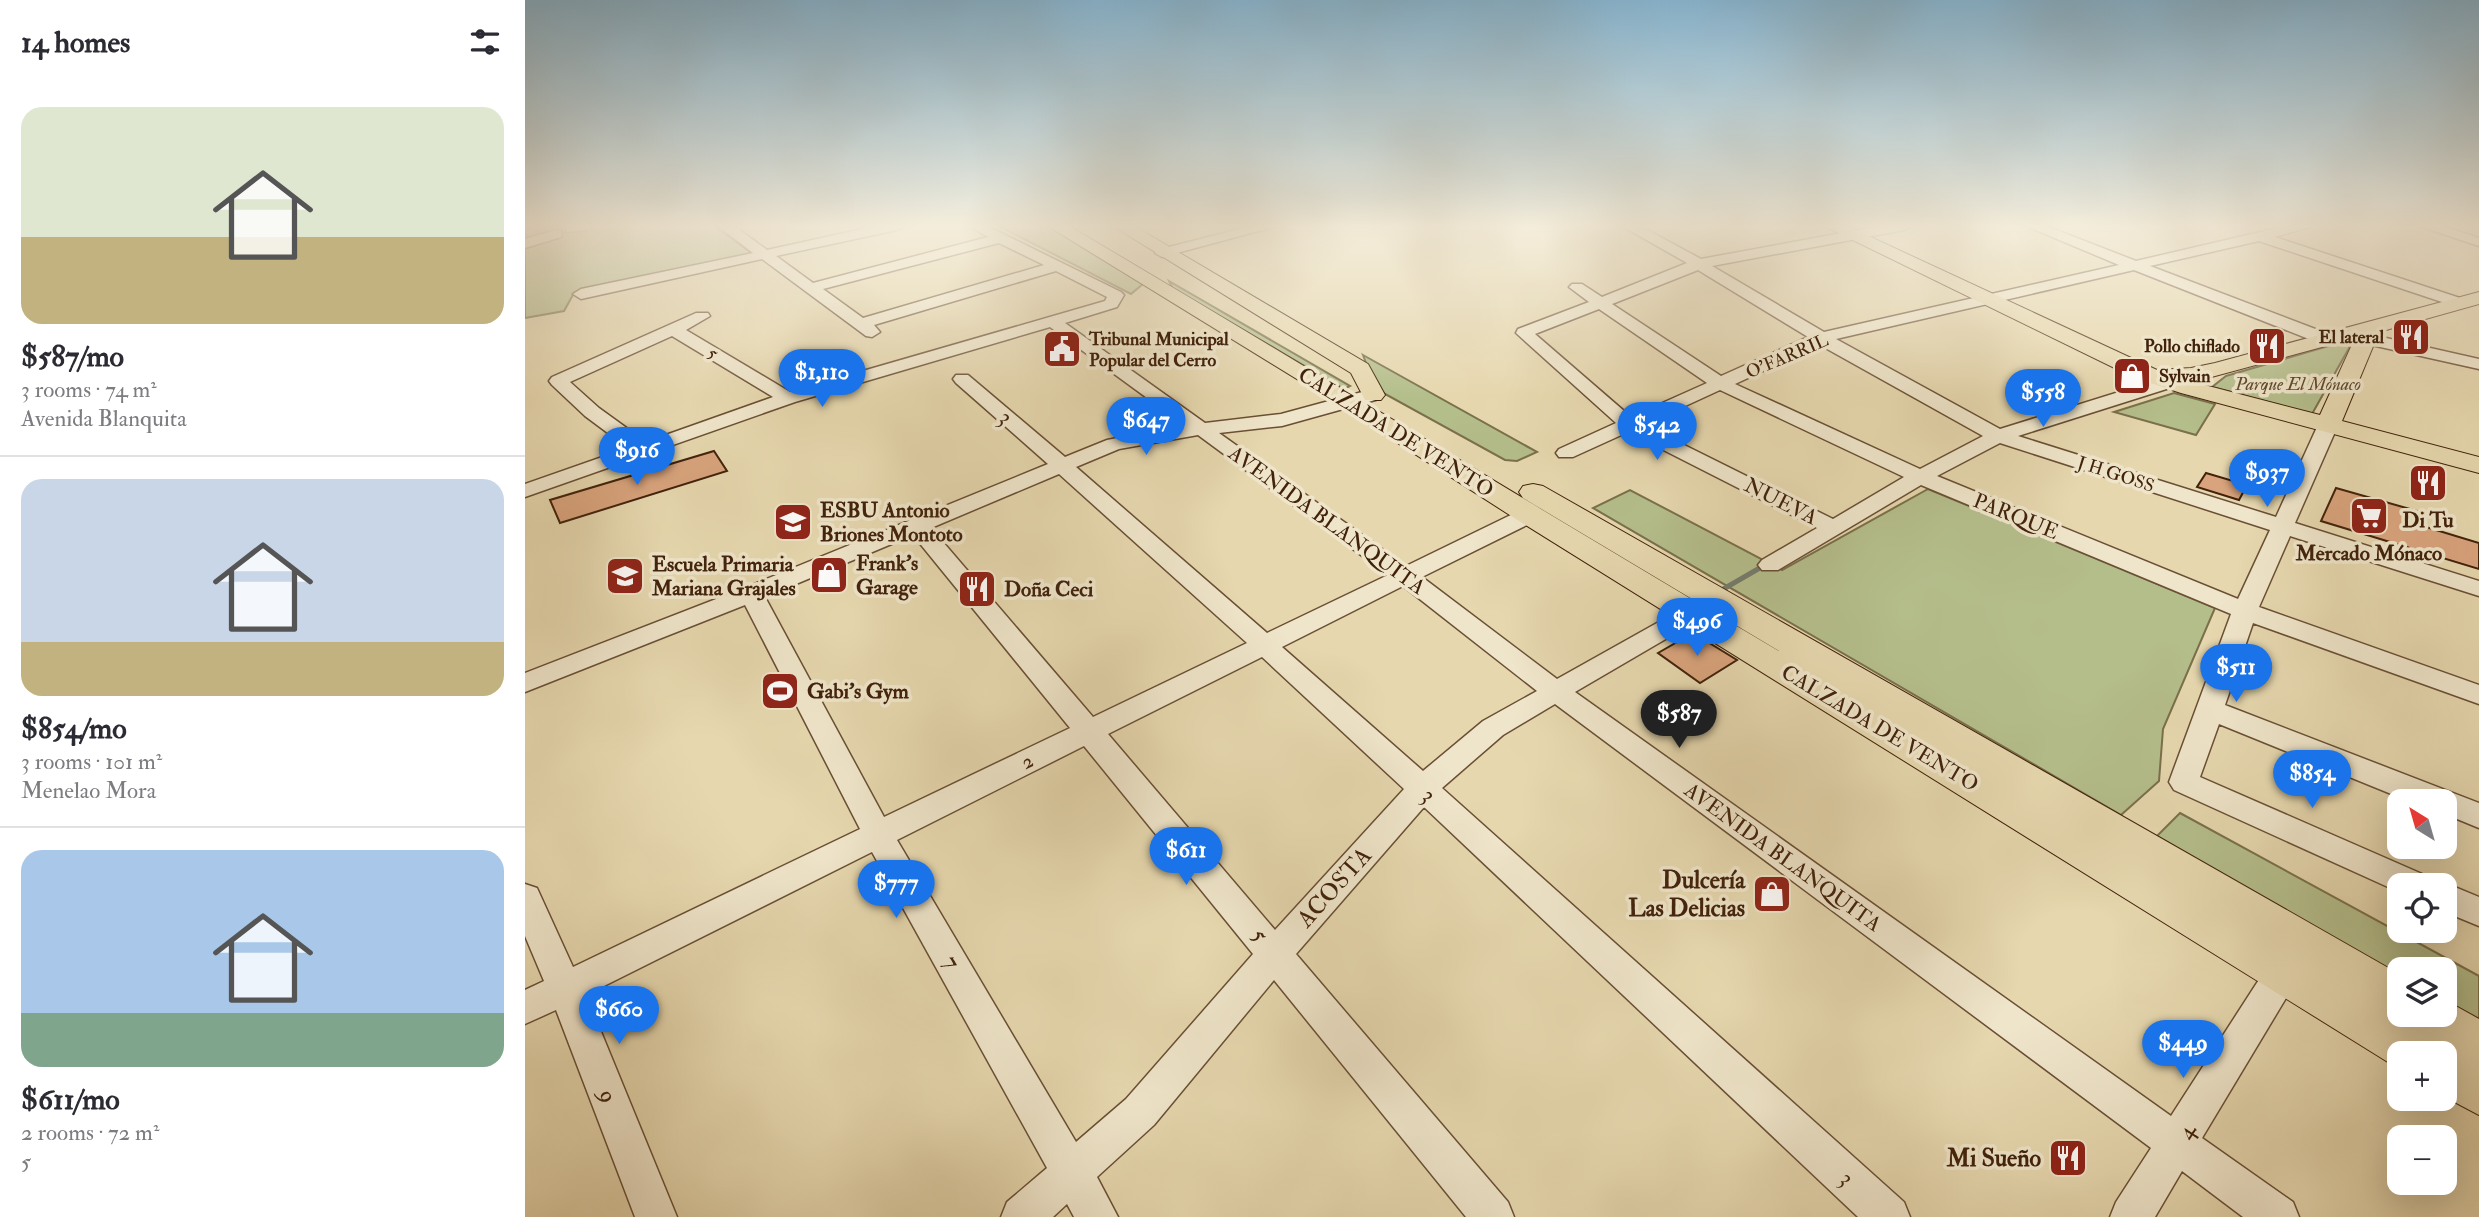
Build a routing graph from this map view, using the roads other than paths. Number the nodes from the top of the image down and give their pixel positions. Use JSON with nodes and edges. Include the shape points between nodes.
{"nodes":[{"id":1,"x":632,"y":283,"type":"edge"},
{"id":2,"x":804,"y":283,"type":"edge"},
{"id":3,"x":831,"y":283,"type":"edge"},
{"id":4,"x":1006,"y":283,"type":"edge"},
{"id":5,"x":1091,"y":283,"type":"edge"},
{"id":6,"x":1192,"y":283,"type":"edge"},
{"id":7,"x":1650,"y":283,"type":"edge"},
{"id":8,"x":1730,"y":283,"type":"edge"},
{"id":9,"x":1952,"y":283,"type":"edge"},
{"id":10,"x":2062,"y":283,"type":"edge"},
{"id":11,"x":2179,"y":283,"type":"edge"},
{"id":12,"x":2410,"y":283,"type":"edge"},
{"id":13,"x":1577,"y":287,"type":"dead end"},
{"id":14,"x":811,"y":288,"type":"junction"},
{"id":15,"x":581,"y":293,"type":"dead end"},
{"id":16,"x":1988,"y":300,"type":"junction"},
{"id":17,"x":2470,"y":301,"type":"edge"},
{"id":18,"x":1599,"y":302,"type":"junction"},
{"id":19,"x":702,"y":316,"type":"dead end"},
{"id":20,"x":1052,"y":321,"type":"junction"},
{"id":21,"x":673,"y":329,"type":"junction"},
{"id":22,"x":2367,"y":333,"type":"junction"},
{"id":23,"x":1821,"y":338,"type":"junction"},
{"id":24,"x":2325,"y":339,"type":"junction"},
{"id":25,"x":2479,"y":363,"type":"edge"},
{"id":26,"x":2218,"y":369,"type":"junction"},
{"id":27,"x":2143,"y":373,"type":"junction"},
{"id":28,"x":962,"y":379,"type":"dead end"},
{"id":29,"x":2170,"y":382,"type":"junction"},
{"id":30,"x":1721,"y":384,"type":"junction"},
{"id":31,"x":2207,"y":393,"type":"junction"},
{"id":32,"x":788,"y":398,"type":"junction"},
{"id":33,"x":1362,"y":399,"type":"junction"},
{"id":34,"x":1629,"y":425,"type":"junction"},
{"id":35,"x":2328,"y":425,"type":"junction"},
{"id":36,"x":1203,"y":429,"type":"junction"},
{"id":37,"x":1998,"y":436,"type":"junction"},
{"id":38,"x":643,"y":449,"type":"junction"},
{"id":39,"x":1566,"y":453,"type":"dead end"},
{"id":40,"x":1063,"y":465,"type":"junction"},
{"id":41,"x":2479,"y":465,"type":"edge"},
{"id":42,"x":1920,"y":477,"type":"junction"},
{"id":43,"x":525,"y":491,"type":"edge"},
{"id":44,"x":1529,"y":515,"type":"junction"},
{"id":45,"x":917,"y":525,"type":"junction"},
{"id":46,"x":1833,"y":527,"type":"junction"},
{"id":47,"x":2282,"y":527,"type":"junction"},
{"id":48,"x":1770,"y":565,"type":"dead end"},
{"id":49,"x":1405,"y":576,"type":"junction"},
{"id":50,"x":2479,"y":589,"type":"edge"},
{"id":51,"x":751,"y":594,"type":"junction"},
{"id":52,"x":2245,"y":611,"type":"junction"},
{"id":53,"x":1691,"y":614,"type":"junction"},
{"id":54,"x":1263,"y":645,"type":"junction"},
{"id":55,"x":525,"y":683,"type":"edge"},
{"id":56,"x":1555,"y":691,"type":"junction"},
{"id":57,"x":2479,"y":695,"type":"edge"},
{"id":58,"x":2209,"y":709,"type":"junction"},
{"id":59,"x":1090,"y":730,"type":"junction"},
{"id":60,"x":1422,"y":789,"type":"junction"},
{"id":61,"x":2411,"y":789,"type":"edge"},
{"id":62,"x":2457,"y":807,"type":"edge"},
{"id":63,"x":2479,"y":816,"type":"edge"},
{"id":64,"x":878,"y":834,"type":"junction"},
{"id":65,"x":2390,"y":873,"type":"edge"},
{"id":66,"x":525,"y":898,"type":"edge"},
{"id":67,"x":2457,"y":902,"type":"edge"},
{"id":68,"x":2479,"y":912,"type":"edge"},
{"id":69,"x":1275,"y":953,"type":"junction"},
{"id":70,"x":2283,"y":972,"type":"junction"},
{"id":71,"x":565,"y":988,"type":"junction"},
{"id":72,"x":2387,"y":991,"type":"edge"},
{"id":73,"x":525,"y":1007,"type":"edge"},
{"id":74,"x":2450,"y":1027,"type":"edge"},
{"id":75,"x":2396,"y":1041,"type":"edge"},
{"id":76,"x":2479,"y":1044,"type":"edge"},
{"id":77,"x":2457,"y":1077,"type":"edge"},
{"id":78,"x":2479,"y":1091,"type":"edge"},
{"id":79,"x":2178,"y":1144,"type":"junction"},
{"id":80,"x":1072,"y":1172,"type":"junction"},
{"id":81,"x":656,"y":1217,"type":"edge"},
{"id":82,"x":1021,"y":1217,"type":"edge"},
{"id":83,"x":1097,"y":1217,"type":"edge"},
{"id":84,"x":1493,"y":1217,"type":"edge"},
{"id":85,"x":1889,"y":1217,"type":"edge"},
{"id":86,"x":2131,"y":1217,"type":"edge"},
{"id":87,"x":2278,"y":1217,"type":"edge"}],
"edges":[{"from":1,"to":15,"type":"street"},
{"from":2,"to":14,"type":"street"},
{"from":3,"to":14,"type":"street"},
{"from":4,"to":14,"type":"street","via":[[867,329]]},
{"from":5,"to":20,"type":"street","via":[[1116,295],[1111,304]]},
{"from":6,"to":33,"type":"main road","name":"CALZADA DE VENTO"},
{"from":7,"to":18,"type":"street"},
{"from":8,"to":23,"type":"street","name":"J H GOSS"},
{"from":9,"to":16,"type":"main road"},
{"from":10,"to":16,"type":"street","name":"O'FARRIL"},
{"from":11,"to":24,"type":"street"},
{"from":12,"to":17,"type":"street"},
{"from":13,"to":18,"type":"street","name":"PARQUE"},
{"from":16,"to":23,"type":"street","name":"O'FARRIL"},
{"from":16,"to":27,"type":"main road"},
{"from":17,"to":22,"type":"main road"},
{"from":18,"to":30,"type":"street","name":"PARQUE"},
{"from":18,"to":34,"type":"street","name":"NUEVA","via":[[1524,333]]},
{"from":19,"to":21,"type":"street"},
{"from":20,"to":32,"type":"street"},
{"from":20,"to":36,"type":"street","name":"AVENIDA BLANQUITA"},
{"from":21,"to":32,"type":"street","name":"5"},
{"from":21,"to":38,"type":"street","via":[[558,381]]},
{"from":22,"to":24,"type":"main road"},
{"from":22,"to":25,"type":"street"},
{"from":22,"to":35,"type":"main road"},
{"from":23,"to":30,"type":"street","name":"O'FARRIL"},
{"from":23,"to":37,"type":"street","name":"J H GOSS"},
{"from":24,"to":26,"type":"main road"},
{"from":26,"to":27,"type":"main road","via":[[2182,375]]},
{"from":26,"to":31,"type":"main road","via":[[2200,384]]},
{"from":27,"to":29,"type":"main road"},
{"from":28,"to":40,"type":"street","name":"3"},
{"from":29,"to":31,"type":"main road"},
{"from":29,"to":37,"type":"street"},
{"from":30,"to":34,"type":"street","name":"O'FARRIL"},
{"from":30,"to":42,"type":"street","name":"PARQUE"},
{"from":31,"to":35,"type":"main road"},
{"from":32,"to":38,"type":"street"},
{"from":33,"to":36,"type":"street","via":[[1282,419]]},
{"from":33,"to":44,"type":"main road","name":"CALZADA DE VENTO"},
{"from":33,"to":72,"type":"main road","name":"CALZADA DE VENTO","via":[[1485,465]]},
{"from":34,"to":39,"type":"street","name":"O'FARRIL"},
{"from":34,"to":46,"type":"street","name":"NUEVA"},
{"from":35,"to":41,"type":"main road"},
{"from":35,"to":47,"type":"street"},
{"from":36,"to":40,"type":"street","via":[[1140,437]]},
{"from":36,"to":49,"type":"street","name":"AVENIDA BLANQUITA"},
{"from":37,"to":42,"type":"street"},
{"from":37,"to":47,"type":"street","name":"J H GOSS"},
{"from":38,"to":43,"type":"street"},
{"from":40,"to":45,"type":"street"},
{"from":40,"to":54,"type":"street","name":"3"},
{"from":42,"to":46,"type":"street"},
{"from":42,"to":52,"type":"street","name":"PARQUE"},
{"from":44,"to":49,"type":"street","name":"2"},
{"from":44,"to":53,"type":"main road","name":"CALZADA DE VENTO"},
{"from":45,"to":51,"type":"street"},
{"from":45,"to":59,"type":"street","name":"5"},
{"from":46,"to":48,"type":"street"},
{"from":47,"to":50,"type":"street","name":"J H GOSS"},
{"from":47,"to":52,"type":"street"},
{"from":49,"to":54,"type":"street","name":"2"},
{"from":49,"to":56,"type":"street","name":"AVENIDA BLANQUITA"},
{"from":51,"to":55,"type":"street"},
{"from":51,"to":64,"type":"street","name":"7"},
{"from":52,"to":57,"type":"street","name":"PARQUE"},
{"from":52,"to":58,"type":"street"},
{"from":53,"to":56,"type":"street","name":"ACOSTA"},
{"from":53,"to":70,"type":"main road","name":"CALZADA DE VENTO"},
{"from":54,"to":59,"type":"street","name":"2"},
{"from":54,"to":60,"type":"street","name":"3"},
{"from":56,"to":60,"type":"street","name":"ACOSTA","via":[[1493,728]]},
{"from":56,"to":79,"type":"street","name":"AVENIDA BLANQUITA"},
{"from":58,"to":61,"type":"street"},
{"from":58,"to":65,"type":"street","via":[[2183,782]]},
{"from":59,"to":64,"type":"street","name":"2"},
{"from":59,"to":69,"type":"street","name":"5"},
{"from":60,"to":69,"type":"street","name":"ACOSTA"},
{"from":60,"to":85,"type":"street","name":"3"},
{"from":62,"to":63,"type":"street"},
{"from":64,"to":71,"type":"street","name":"2"},
{"from":64,"to":80,"type":"street","name":"7"},
{"from":66,"to":71,"type":"street","name":"9"},
{"from":67,"to":68,"type":"street"},
{"from":69,"to":80,"type":"street","name":"ACOSTA","via":[[1140,1112]]},
{"from":69,"to":84,"type":"street","name":"5"},
{"from":70,"to":75,"type":"main road","name":"CALZADA DE VENTO"},
{"from":70,"to":79,"type":"street","name":"4"},
{"from":71,"to":73,"type":"street","name":"2"},
{"from":71,"to":81,"type":"street","name":"9"},
{"from":74,"to":76,"type":"main road"},
{"from":77,"to":78,"type":"main road"},
{"from":79,"to":86,"type":"street","name":"4"},
{"from":79,"to":87,"type":"street","name":"AVENIDA BLANQUITA"},
{"from":80,"to":82,"type":"street","name":"ACOSTA"},
{"from":80,"to":83,"type":"street","name":"7"}]}
